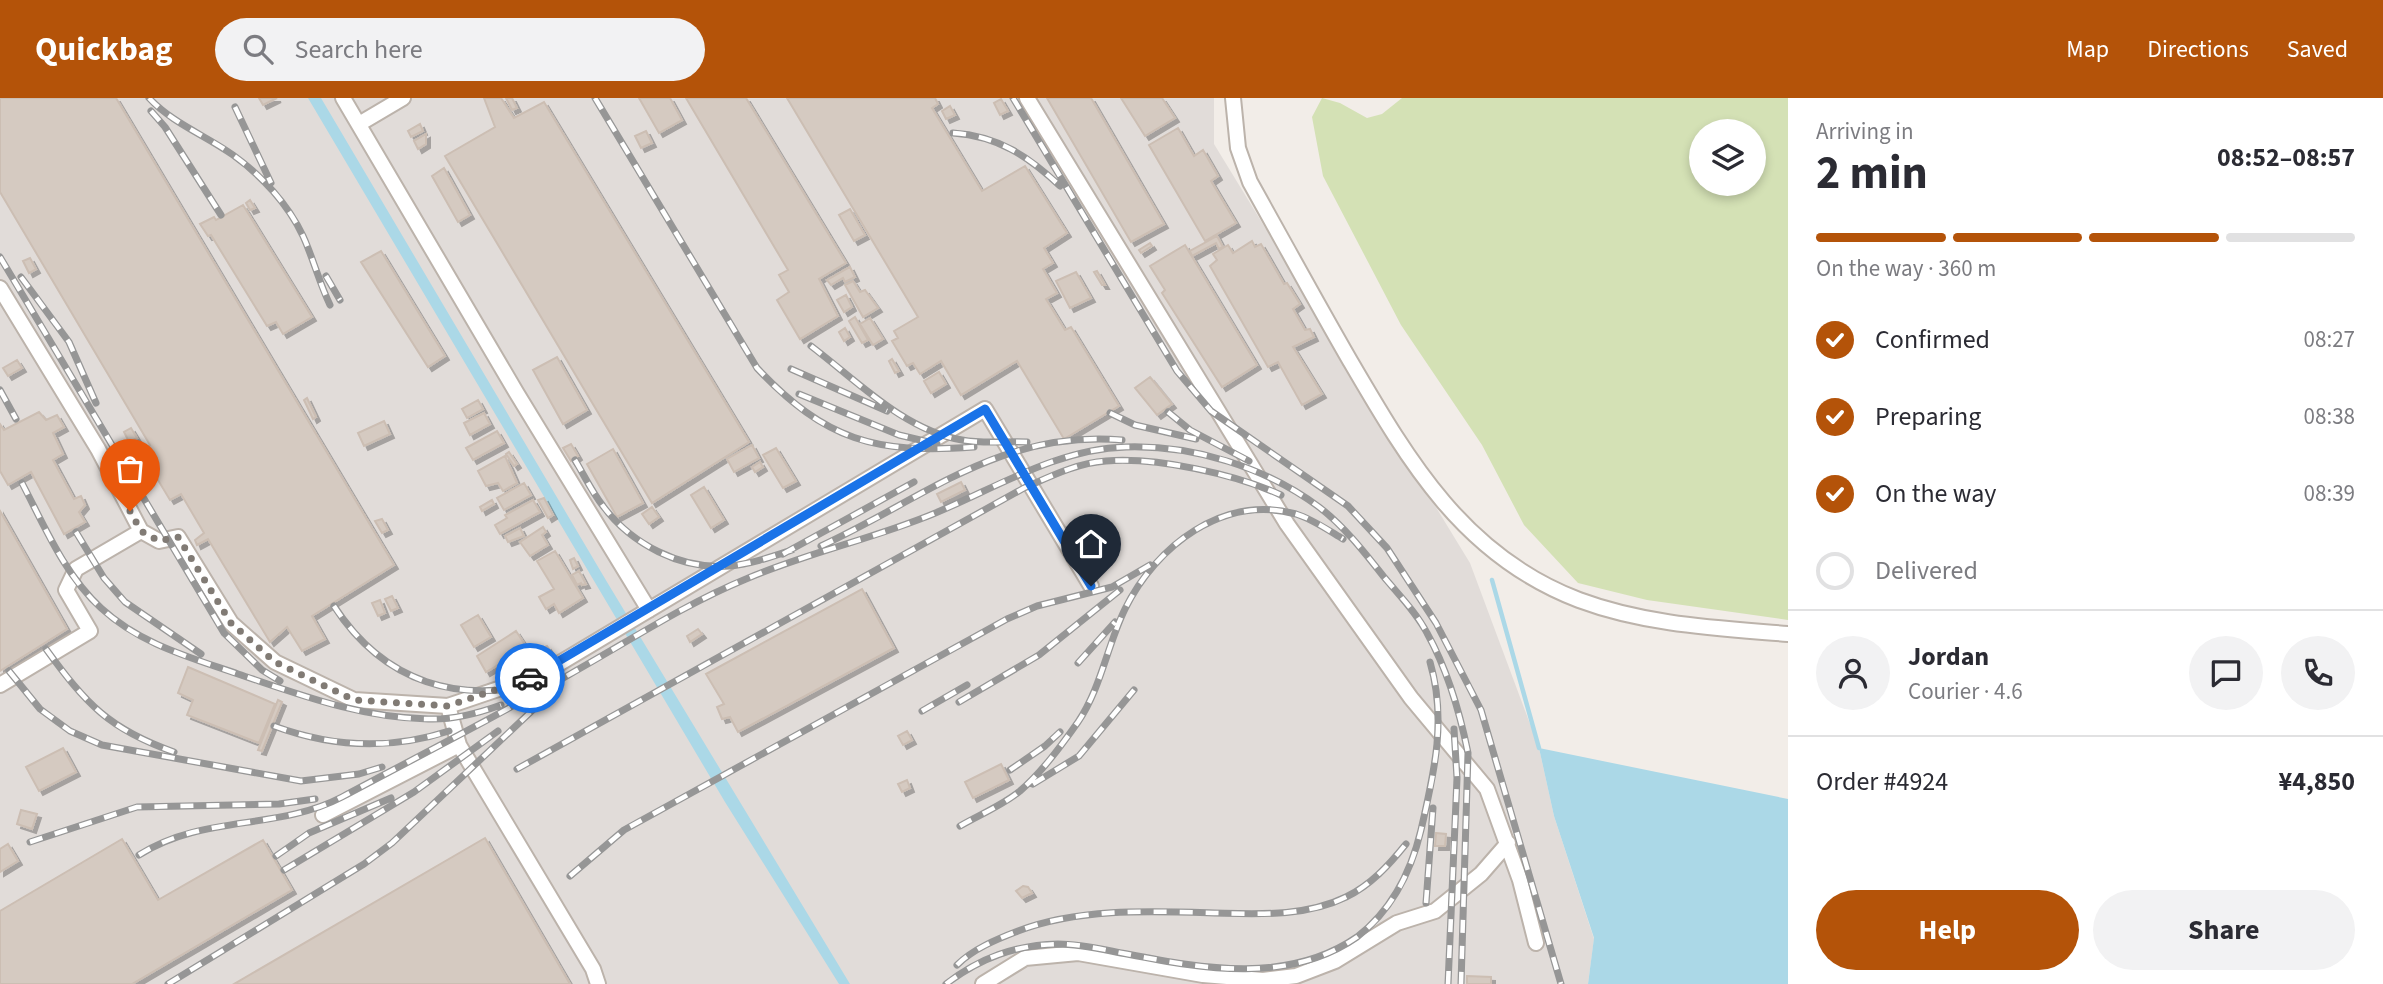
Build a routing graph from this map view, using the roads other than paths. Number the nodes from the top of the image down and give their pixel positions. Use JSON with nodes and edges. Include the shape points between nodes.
{"nodes":[{"id":1,"x":343,"y":98,"type":"edge"},
{"id":2,"x":403,"y":98,"type":"edge"},
{"id":3,"x":1027,"y":98,"type":"edge"},
{"id":4,"x":1233,"y":98,"type":"edge"},
{"id":5,"x":359,"y":124,"type":"junction"},
{"id":6,"x":0,"y":288,"type":"edge"},
{"id":7,"x":141,"y":531,"type":"junction"},
{"id":8,"x":1091,"y":586,"type":"dead end"},
{"id":9,"x":649,"y":610,"type":"junction"},
{"id":10,"x":1788,"y":634,"type":"edge"},
{"id":11,"x":0,"y":685,"type":"edge"},
{"id":12,"x":448,"y":706,"type":"junction"},
{"id":13,"x":459,"y":745,"type":"junction"},
{"id":14,"x":324,"y":815,"type":"dead end"},
{"id":15,"x":1508,"y":843,"type":"junction"},
{"id":16,"x":1536,"y":943,"type":"dead end"},
{"id":17,"x":598,"y":984,"type":"edge"},
{"id":18,"x":983,"y":984,"type":"edge"}],
"edges":[{"from":1,"to":5,"type":"street"},
{"from":2,"to":5,"type":"street"},
{"from":3,"to":15,"type":"street","via":[[1287,524],[1411,698],[1487,789]]},
{"from":4,"to":10,"type":"street","via":[[1238,148],[1250,183],[1413,465],[1469,531],[1539,581],[1603,608],[1671,624]]},
{"from":5,"to":9,"type":"street"},
{"from":6,"to":7,"type":"street"},
{"from":7,"to":11,"type":"street","via":[[76,569],[66,590],[90,631]]},
{"from":7,"to":12,"type":"street","via":[[159,541],[178,537],[231,623],[275,662],[354,700]]},
{"from":8,"to":9,"type":"street","via":[[985,409]]},
{"from":9,"to":12,"type":"street","via":[[540,675]]},
{"from":12,"to":13,"type":"street"},
{"from":13,"to":14,"type":"street"},
{"from":13,"to":17,"type":"street"},
{"from":15,"to":16,"type":"street"},
{"from":15,"to":18,"type":"street","via":[[1481,874],[1434,911],[1396,923],[1335,961],[1296,976],[1263,980],[1203,975],[1078,953],[1025,958]]}]}
